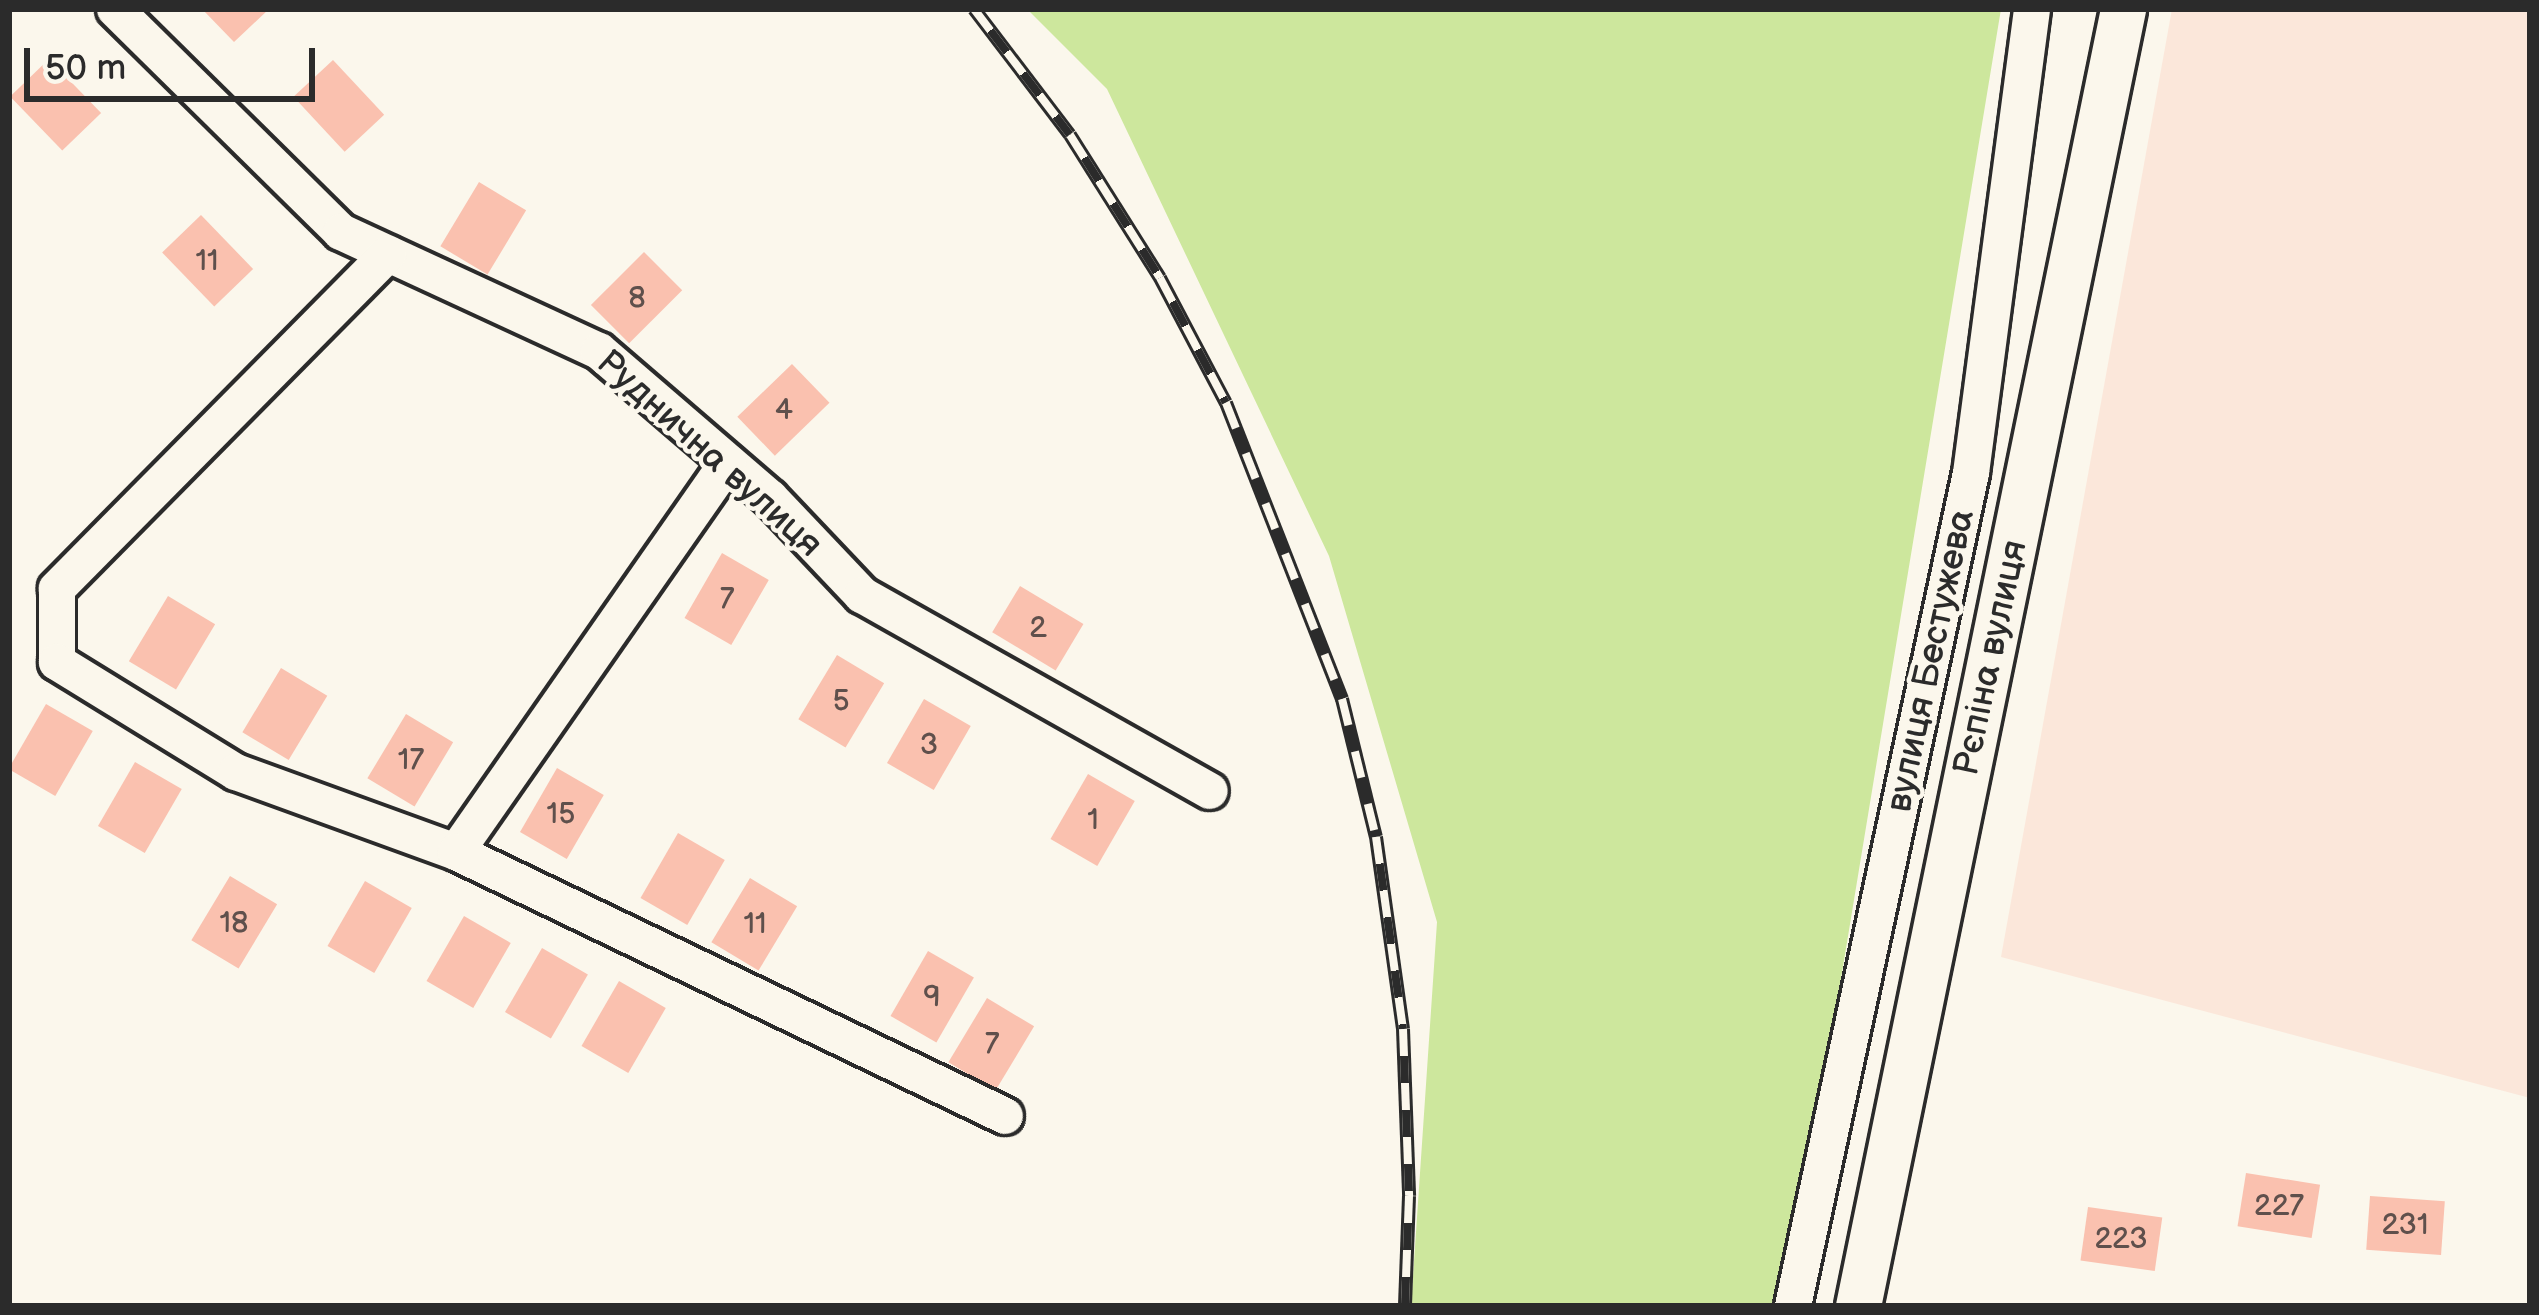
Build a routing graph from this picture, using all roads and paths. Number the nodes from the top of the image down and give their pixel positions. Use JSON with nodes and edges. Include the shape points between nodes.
{"nodes":[{"id":1,"x":115,"y":9,"type":"edge"},
{"id":2,"x":2032,"y":9,"type":"edge"},
{"id":3,"x":2123,"y":9,"type":"edge"},
{"id":4,"x":388,"y":254,"type":"junction"},
{"id":5,"x":728,"y":462,"type":"junction"},
{"id":6,"x":1210,"y":791,"type":"dead end"},
{"id":7,"x":455,"y":852,"type":"junction"},
{"id":8,"x":1005,"y":1116,"type":"dead end"},
{"id":9,"x":1793,"y":1306,"type":"edge"},
{"id":10,"x":1858,"y":1306,"type":"edge"}],
"edges":[{"from":1,"to":4,"type":"street","name":"Руднична вулиця","via":[[341,232]]},
{"from":2,"to":9,"type":"street","name":"вулиця Бестужева","via":[[1971,473]]},
{"from":3,"to":10,"type":"street","name":"Рєпіна вулиця"},
{"from":4,"to":5,"type":"street","name":"Руднична вулиця","via":[[598,352]]},
{"from":4,"to":7,"type":"street","via":[[57,590],[57,662],[236,772]]},
{"from":5,"to":6,"type":"street","name":"Руднична вулиця","via":[[862,595]]},
{"from":5,"to":7,"type":"street"},
{"from":7,"to":8,"type":"street"}]}
